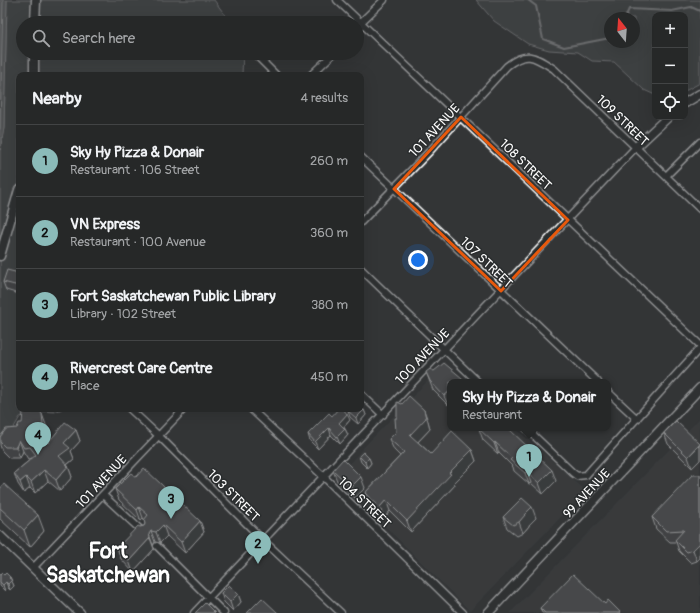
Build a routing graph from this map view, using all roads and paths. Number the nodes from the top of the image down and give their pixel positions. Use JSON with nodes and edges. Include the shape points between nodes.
{"nodes":[{"id":1,"x":36,"y":0,"type":"edge"},
{"id":2,"x":337,"y":0,"type":"edge"},
{"id":3,"x":384,"y":0,"type":"edge"},
{"id":4,"x":35,"y":16,"type":"edge"},
{"id":5,"x":352,"y":16,"type":"edge"},
{"id":6,"x":364,"y":19,"type":"edge"},
{"id":7,"x":364,"y":29,"type":"edge"},
{"id":8,"x":525,"y":57,"type":"joint"},
{"id":9,"x":34,"y":60,"type":"edge"},
{"id":10,"x":261,"y":60,"type":"edge"},
{"id":11,"x":327,"y":60,"type":"edge"},
{"id":12,"x":34,"y":72,"type":"edge"},
{"id":13,"x":273,"y":72,"type":"edge"},
{"id":14,"x":314,"y":72,"type":"edge"},
{"id":15,"x":700,"y":94,"type":"edge"},
{"id":16,"x":688,"y":101,"type":"edge"},
{"id":17,"x":461,"y":117,"type":"junction"},
{"id":18,"x":665,"y":120,"type":"edge"},
{"id":19,"x":700,"y":142,"type":"edge"},
{"id":20,"x":636,"y":147,"type":"junction"},
{"id":21,"x":364,"y":160,"type":"edge"},
{"id":22,"x":666,"y":176,"type":"junction"},
{"id":23,"x":394,"y":189,"type":"junction"},
{"id":24,"x":16,"y":200,"type":"edge"},
{"id":25,"x":700,"y":209,"type":"edge"},
{"id":26,"x":364,"y":219,"type":"edge"},
{"id":27,"x":568,"y":220,"type":"junction"},
{"id":28,"x":0,"y":256,"type":"edge"},
{"id":29,"x":364,"y":272,"type":"edge"},
{"id":30,"x":501,"y":291,"type":"junction"},
{"id":31,"x":700,"y":344,"type":"edge"},
{"id":32,"x":700,"y":348,"type":"edge"},
{"id":33,"x":445,"y":350,"type":"junction"},
{"id":34,"x":475,"y":379,"type":"edge"},
{"id":35,"x":595,"y":379,"type":"edge"},
{"id":36,"x":700,"y":388,"type":"edge"},
{"id":37,"x":611,"y":395,"type":"edge"},
{"id":38,"x":364,"y":397,"type":"edge"},
{"id":39,"x":133,"y":412,"type":"edge"},
{"id":40,"x":181,"y":412,"type":"edge"},
{"id":41,"x":254,"y":412,"type":"edge"},
{"id":42,"x":383,"y":415,"type":"junction"},
{"id":43,"x":637,"y":419,"type":"junction"},
{"id":44,"x":529,"y":431,"type":"edge"},
{"id":45,"x":158,"y":436,"type":"junction"},
{"id":46,"x":324,"y":477,"type":"junction"},
{"id":47,"x":103,"y":495,"type":"junction"},
{"id":48,"x":145,"y":534,"type":"edge"},
{"id":49,"x":0,"y":536,"type":"edge"},
{"id":50,"x":263,"y":540,"type":"junction"},
{"id":51,"x":157,"y":546,"type":"dead end"},
{"id":52,"x":33,"y":568,"type":"junction"},
{"id":53,"x":208,"y":598,"type":"junction"},
{"id":54,"x":80,"y":613,"type":"edge"},
{"id":55,"x":194,"y":613,"type":"edge"},
{"id":56,"x":224,"y":613,"type":"edge"},
{"id":57,"x":341,"y":613,"type":"edge"},
{"id":58,"x":463,"y":613,"type":"edge"},
{"id":59,"x":488,"y":613,"type":"edge"}],
"edges":[{"from":1,"to":4,"type":"main road"},
{"from":2,"to":5,"type":"street","name":"108 STREET"},
{"from":3,"to":6,"type":"street"},
{"from":7,"to":17,"type":"street","name":"108 STREET"},
{"from":8,"to":17,"type":"street","name":"101 AVENUE","via":[[507,66]]},
{"from":8,"to":20,"type":"street","name":"109 STREET","via":[[534,57],[554,69]]},
{"from":9,"to":12,"type":"main road"},
{"from":10,"to":13,"type":"street"},
{"from":11,"to":14,"type":"street"},
{"from":15,"to":16,"type":"main road"},
{"from":17,"to":23,"type":"street","name":"101 AVENUE"},
{"from":17,"to":27,"type":"street","name":"108 STREET"},
{"from":18,"to":20,"type":"main road","name":"100 AVENUE"},
{"from":19,"to":22,"type":"street"},
{"from":20,"to":22,"type":"street","name":"109 STREET"},
{"from":20,"to":27,"type":"street","name":"100 AVENUE"},
{"from":21,"to":23,"type":"street","name":"107 STREET"},
{"from":22,"to":25,"type":"street","name":"109 STREET"},
{"from":23,"to":26,"type":"street","name":"101 AVENUE"},
{"from":23,"to":30,"type":"street","name":"107 STREET"},
{"from":24,"to":28,"type":"main road"},
{"from":27,"to":30,"type":"street","name":"100 AVENUE"},
{"from":27,"to":31,"type":"street","name":"108 STREET"},
{"from":29,"to":33,"type":"street"},
{"from":30,"to":33,"type":"street","name":"100 AVENUE"},
{"from":30,"to":35,"type":"street","name":"107 STREET"},
{"from":32,"to":43,"type":"street"},
{"from":33,"to":34,"type":"street"},
{"from":33,"to":42,"type":"street","name":"100 AVENUE"},
{"from":36,"to":59,"type":"main road","name":"99 AVENUE"},
{"from":37,"to":43,"type":"street"},
{"from":38,"to":42,"type":"street"},
{"from":39,"to":45,"type":"street","name":"103 STREET"},
{"from":40,"to":45,"type":"street","name":"101 AVENUE"},
{"from":41,"to":46,"type":"street","name":"104 STREET"},
{"from":42,"to":46,"type":"street","name":"100 AVENUE"},
{"from":43,"to":44,"type":"street","via":[[588,473],[580,477]]},
{"from":45,"to":47,"type":"street","name":"101 AVENUE"},
{"from":45,"to":50,"type":"street","name":"103 STREET"},
{"from":46,"to":50,"type":"street","name":"100 AVENUE"},
{"from":46,"to":58,"type":"street","name":"104 STREET"},
{"from":47,"to":48,"type":"street"},
{"from":47,"to":52,"type":"street","name":"101 AVENUE"},
{"from":49,"to":52,"type":"main road"},
{"from":50,"to":53,"type":"street","name":"100 AVENUE"},
{"from":50,"to":57,"type":"street","name":"103 STREET"},
{"from":51,"to":53,"type":"street"},
{"from":52,"to":54,"type":"main road"},
{"from":53,"to":55,"type":"street","name":"100 AVENUE"},
{"from":53,"to":56,"type":"street"}]}
